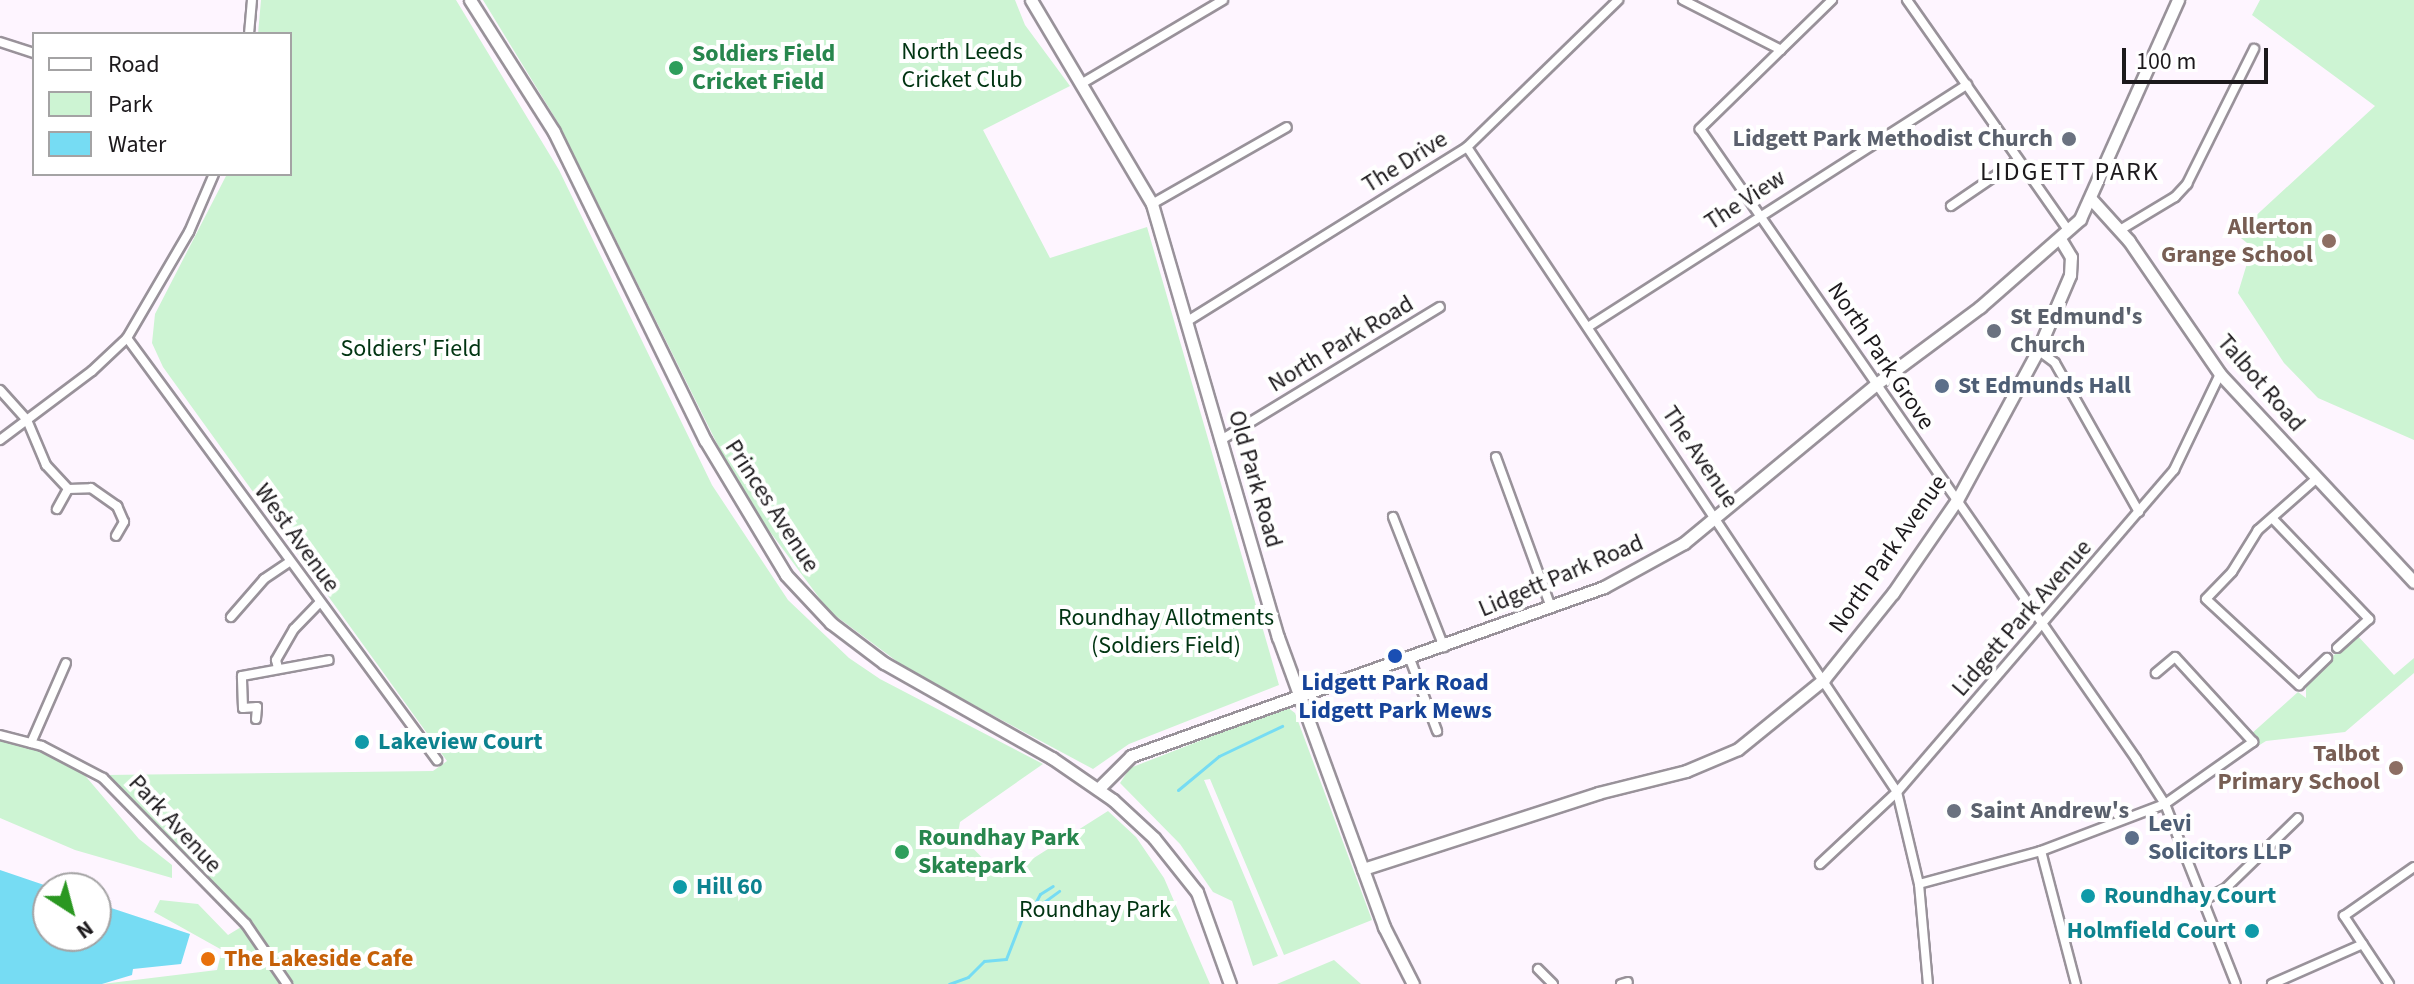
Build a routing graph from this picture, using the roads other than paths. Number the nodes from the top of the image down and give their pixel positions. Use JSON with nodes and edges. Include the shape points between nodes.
{"nodes":[{"id":1,"x":252,"y":0,"type":"edge"},
{"id":2,"x":470,"y":0,"type":"edge"},
{"id":3,"x":1031,"y":0,"type":"edge"},
{"id":4,"x":1223,"y":0,"type":"edge"},
{"id":5,"x":1618,"y":0,"type":"edge"},
{"id":6,"x":1683,"y":0,"type":"edge"},
{"id":7,"x":1832,"y":0,"type":"edge"},
{"id":8,"x":1907,"y":0,"type":"edge"},
{"id":9,"x":2173,"y":3,"type":"edge"},
{"id":10,"x":249,"y":32,"type":"edge"},
{"id":11,"x":0,"y":42,"type":"edge"},
{"id":12,"x":2254,"y":49,"type":"dead end"},
{"id":13,"x":1781,"y":50,"type":"junction"},
{"id":14,"x":32,"y":52,"type":"edge"},
{"id":15,"x":1081,"y":84,"type":"junction"},
{"id":16,"x":1967,"y":85,"type":"junction"},
{"id":17,"x":1287,"y":127,"type":"dead end"},
{"id":18,"x":1467,"y":147,"type":"junction"},
{"id":19,"x":2017,"y":161,"type":"junction"},
{"id":20,"x":213,"y":176,"type":"edge"},
{"id":21,"x":2092,"y":200,"type":"junction"},
{"id":22,"x":1152,"y":204,"type":"junction"},
{"id":23,"x":1951,"y":206,"type":"dead end"},
{"id":24,"x":1760,"y":213,"type":"junction"},
{"id":25,"x":2120,"y":230,"type":"junction"},
{"id":26,"x":2065,"y":235,"type":"junction"},
{"id":27,"x":1440,"y":307,"type":"dead end"},
{"id":28,"x":1186,"y":322,"type":"junction"},
{"id":29,"x":1588,"y":327,"type":"junction"},
{"id":30,"x":127,"y":338,"type":"junction"},
{"id":31,"x":2038,"y":350,"type":"junction"},
{"id":32,"x":2220,"y":374,"type":"junction"},
{"id":33,"x":1875,"y":385,"type":"junction"},
{"id":34,"x":0,"y":390,"type":"edge"},
{"id":35,"x":27,"y":420,"type":"junction"},
{"id":36,"x":0,"y":440,"type":"edge"},
{"id":37,"x":1221,"y":440,"type":"junction"},
{"id":38,"x":1496,"y":457,"type":"dead end"},
{"id":39,"x":2317,"y":478,"type":"junction"},
{"id":40,"x":68,"y":489,"type":"junction"},
{"id":41,"x":1957,"y":500,"type":"junction"},
{"id":42,"x":57,"y":509,"type":"dead end"},
{"id":43,"x":2139,"y":512,"type":"junction"},
{"id":44,"x":1393,"y":517,"type":"dead end"},
{"id":45,"x":1717,"y":519,"type":"junction"},
{"id":46,"x":2273,"y":519,"type":"junction"},
{"id":47,"x":116,"y":536,"type":"dead end"},
{"id":48,"x":289,"y":562,"type":"junction"},
{"id":49,"x":2414,"y":582,"type":"edge"},
{"id":50,"x":319,"y":603,"type":"junction"},
{"id":51,"x":1551,"y":607,"type":"junction"},
{"id":52,"x":231,"y":617,"type":"dead end"},
{"id":53,"x":2043,"y":628,"type":"junction"},
{"id":54,"x":1444,"y":647,"type":"junction"},
{"id":55,"x":2337,"y":648,"type":"dead end"},
{"id":56,"x":2327,"y":658,"type":"dead end"},
{"id":57,"x":1410,"y":659,"type":"junction"},
{"id":58,"x":329,"y":660,"type":"dead end"},
{"id":59,"x":66,"y":663,"type":"dead end"},
{"id":60,"x":278,"y":668,"type":"junction"},
{"id":61,"x":2156,"y":673,"type":"dead end"},
{"id":62,"x":1824,"y":679,"type":"junction"},
{"id":63,"x":1298,"y":694,"type":"junction"},
{"id":64,"x":256,"y":719,"type":"dead end"},
{"id":65,"x":1437,"y":731,"type":"dead end"},
{"id":66,"x":0,"y":735,"type":"edge"},
{"id":67,"x":31,"y":743,"type":"junction"},
{"id":68,"x":437,"y":760,"type":"dead end"},
{"id":69,"x":1098,"y":789,"type":"junction"},
{"id":70,"x":1897,"y":792,"type":"junction"},
{"id":71,"x":2165,"y":804,"type":"junction"},
{"id":72,"x":2298,"y":818,"type":"dead end"},
{"id":73,"x":2041,"y":851,"type":"junction"},
{"id":74,"x":1820,"y":864,"type":"dead end"},
{"id":75,"x":2414,"y":867,"type":"edge"},
{"id":76,"x":1363,"y":869,"type":"junction"},
{"id":77,"x":1919,"y":884,"type":"junction"},
{"id":78,"x":2202,"y":901,"type":"junction"},
{"id":79,"x":2363,"y":944,"type":"junction"},
{"id":80,"x":1538,"y":969,"type":"dead end"},
{"id":81,"x":287,"y":984,"type":"edge"},
{"id":82,"x":1230,"y":984,"type":"edge"},
{"id":83,"x":1413,"y":984,"type":"edge"},
{"id":84,"x":1553,"y":984,"type":"edge"},
{"id":85,"x":1928,"y":984,"type":"edge"},
{"id":86,"x":2076,"y":984,"type":"edge"},
{"id":87,"x":2236,"y":984,"type":"edge"},
{"id":88,"x":2272,"y":984,"type":"edge"},
{"id":89,"x":2389,"y":984,"type":"edge"}],
"edges":[{"from":1,"to":10,"type":"street"},
{"from":2,"to":69,"type":"street","name":"Princes Avenue","via":[[554,132],[705,440],[786,575],[831,623],[884,663]]},
{"from":3,"to":15,"type":"street","name":"Old Park Road"},
{"from":4,"to":15,"type":"street"},
{"from":5,"to":18,"type":"street","name":"The Drive"},
{"from":6,"to":13,"type":"street"},
{"from":7,"to":13,"type":"street"},
{"from":8,"to":16,"type":"street"},
{"from":9,"to":21,"type":"street"},
{"from":11,"to":14,"type":"street"},
{"from":12,"to":25,"type":"street","via":[[2187,184]]},
{"from":13,"to":24,"type":"street","name":"North Park Grove","via":[[1700,129]]},
{"from":15,"to":22,"type":"street","name":"Old Park Road"},
{"from":16,"to":19,"type":"street"},
{"from":16,"to":24,"type":"street","name":"The View"},
{"from":17,"to":22,"type":"street"},
{"from":18,"to":28,"type":"street","name":"The Drive"},
{"from":18,"to":29,"type":"street","name":"The Avenue"},
{"from":19,"to":23,"type":"street"},
{"from":19,"to":26,"type":"street"},
{"from":20,"to":30,"type":"street","via":[[184,240]]},
{"from":21,"to":25,"type":"street","name":"Talbot Road"},
{"from":21,"to":26,"type":"street"},
{"from":22,"to":28,"type":"street","name":"Old Park Road"},
{"from":24,"to":29,"type":"street","name":"The View"},
{"from":24,"to":33,"type":"street","name":"North Park Grove"},
{"from":25,"to":32,"type":"street","name":"Talbot Road"},
{"from":26,"to":31,"type":"street","name":"North Park Avenue","via":[[2070,275]]},
{"from":26,"to":33,"type":"street","name":"Lidgett Park Road"},
{"from":27,"to":37,"type":"street","name":"North Park Road"},
{"from":28,"to":37,"type":"street","name":"Old Park Road"},
{"from":29,"to":45,"type":"street","name":"The Avenue"},
{"from":30,"to":35,"type":"street"},
{"from":30,"to":48,"type":"street","name":"West Avenue"},
{"from":31,"to":41,"type":"street","name":"North Park Avenue"},
{"from":31,"to":43,"type":"street","via":[[2055,363]]},
{"from":32,"to":39,"type":"street","name":"Talbot Road"},
{"from":32,"to":43,"type":"street","name":"Lidgett Park Avenue","via":[[2191,442]]},
{"from":33,"to":41,"type":"street","name":"North Park Grove"},
{"from":33,"to":45,"type":"street","name":"Lidgett Park Road"},
{"from":34,"to":35,"type":"street"},
{"from":35,"to":36,"type":"street"},
{"from":35,"to":40,"type":"street","via":[[46,465]]},
{"from":37,"to":63,"type":"street","name":"Old Park Road"},
{"from":38,"to":51,"type":"street"},
{"from":39,"to":46,"type":"street"},
{"from":39,"to":49,"type":"street","name":"Talbot Road"},
{"from":40,"to":42,"type":"street"},
{"from":40,"to":47,"type":"street","via":[[91,488],[117,506],[124,522]]},
{"from":41,"to":53,"type":"street","name":"North Park Grove"},
{"from":41,"to":62,"type":"street","name":"North Park Avenue","via":[[1893,593]]},
{"from":43,"to":53,"type":"street","name":"Lidgett Park Avenue"},
{"from":44,"to":54,"type":"street"},
{"from":45,"to":51,"type":"street","name":"Lidgett Park Road","via":[[1631,575]]},
{"from":45,"to":62,"type":"street","name":"The Avenue"},
{"from":46,"to":55,"type":"street","via":[[2369,619]]},
{"from":46,"to":56,"type":"street","via":[[2206,599],[2299,685]]},
{"from":48,"to":50,"type":"street","name":"West Avenue"},
{"from":48,"to":52,"type":"street","via":[[264,579]]},
{"from":50,"to":60,"type":"street","via":[[294,629],[276,660]]},
{"from":50,"to":68,"type":"street","name":"West Avenue"},
{"from":51,"to":54,"type":"street","name":"Lidgett Park Road"},
{"from":53,"to":70,"type":"street","name":"Lidgett Park Avenue"},
{"from":53,"to":71,"type":"street","name":"North Park Grove"},
{"from":54,"to":57,"type":"street","name":"Lidgett Park Road"},
{"from":57,"to":63,"type":"street","name":"Lidgett Park Road"},
{"from":57,"to":65,"type":"street"},
{"from":58,"to":60,"type":"street"},
{"from":59,"to":67,"type":"street"},
{"from":60,"to":64,"type":"street","via":[[242,676],[243,708],[257,707]]},
{"from":61,"to":71,"type":"street","via":[[2175,657],[2253,742]]},
{"from":62,"to":70,"type":"street","name":"The Avenue"},
{"from":62,"to":76,"type":"street","name":"North Park Avenue","via":[[1738,749],[1686,771],[1598,793]]},
{"from":63,"to":69,"type":"street","name":"Lidgett Park Road","via":[[1131,756]]},
{"from":63,"to":76,"type":"street","name":"Old Park Road"},
{"from":66,"to":67,"type":"street","name":"Park Avenue"},
{"from":67,"to":81,"type":"street","name":"Park Avenue","via":[[103,778],[246,924]]},
{"from":69,"to":82,"type":"street","name":"Princes Avenue","via":[[1154,838],[1197,892]]},
{"from":70,"to":74,"type":"street","name":"Lidgett Park Avenue"},
{"from":70,"to":77,"type":"street","name":"The Avenue"},
{"from":71,"to":73,"type":"street"},
{"from":71,"to":78,"type":"street","name":"North Park Grove"},
{"from":72,"to":78,"type":"street","via":[[2226,888]]},
{"from":73,"to":77,"type":"street"},
{"from":73,"to":86,"type":"street"},
{"from":75,"to":79,"type":"street","via":[[2344,916]]},
{"from":76,"to":83,"type":"street","name":"Old Park Road","via":[[1396,956]]},
{"from":77,"to":85,"type":"street","name":"The Avenue"},
{"from":78,"to":87,"type":"street","name":"North Park Grove"},
{"from":79,"to":88,"type":"street"},
{"from":79,"to":89,"type":"street"},
{"from":80,"to":84,"type":"street"}]}
